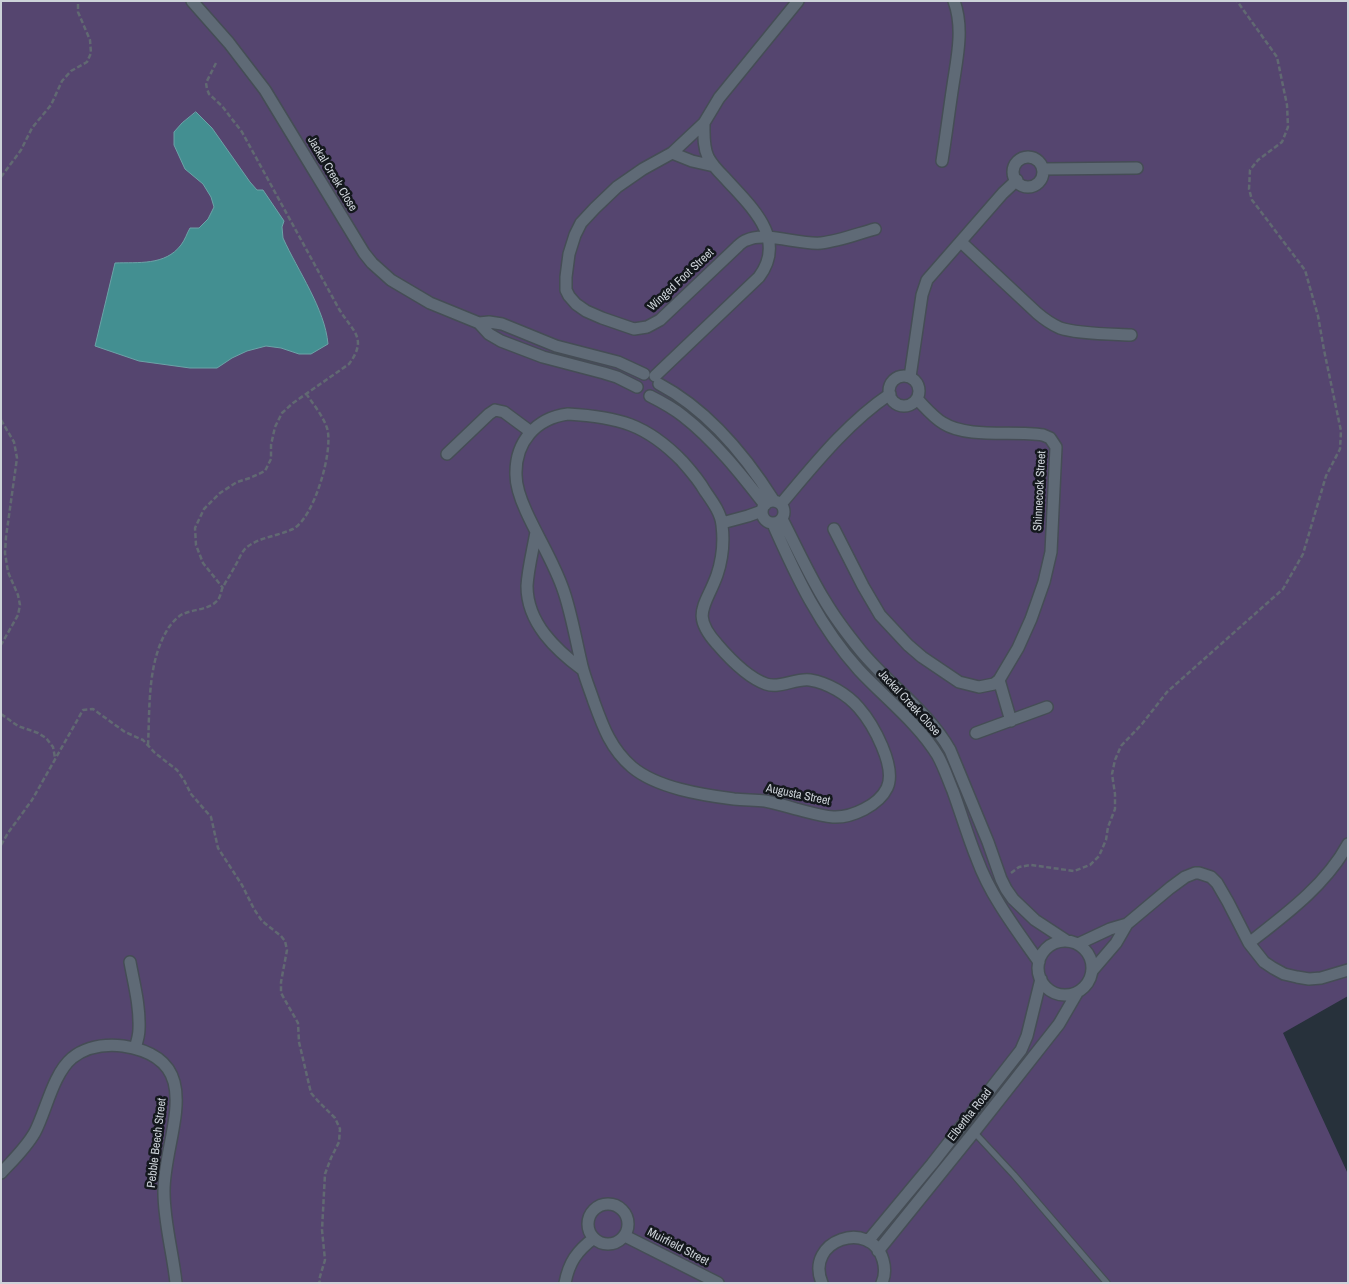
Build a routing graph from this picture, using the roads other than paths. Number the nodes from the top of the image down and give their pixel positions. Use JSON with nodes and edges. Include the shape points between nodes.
{"nodes":[{"id":1,"x":192,"y":1,"type":"edge"},
{"id":2,"x":798,"y":1,"type":"edge"},
{"id":3,"x":954,"y":1,"type":"edge"},
{"id":4,"x":704,"y":122,"type":"junction"},
{"id":5,"x":672,"y":153,"type":"junction"},
{"id":6,"x":942,"y":161,"type":"dead end"},
{"id":7,"x":714,"y":166,"type":"junction"},
{"id":8,"x":1137,"y":168,"type":"dead end"},
{"id":9,"x":1043,"y":169,"type":"junction"},
{"id":10,"x":1016,"y":180,"type":"junction"},
{"id":11,"x":875,"y":229,"type":"dead end"},
{"id":12,"x":768,"y":237,"type":"junction"},
{"id":13,"x":961,"y":242,"type":"junction"},
{"id":14,"x":479,"y":323,"type":"junction"},
{"id":15,"x":1131,"y":335,"type":"dead end"},
{"id":16,"x":910,"y":377,"type":"junction"},
{"id":17,"x":653,"y":378,"type":"junction"},
{"id":18,"x":637,"y":387,"type":"junction"},
{"id":19,"x":890,"y":394,"type":"junction"},
{"id":20,"x":650,"y":396,"type":"junction"},
{"id":21,"x":917,"y":399,"type":"junction"},
{"id":22,"x":530,"y":432,"type":"junction"},
{"id":23,"x":447,"y":454,"type":"dead end"},
{"id":24,"x":771,"y":505,"type":"junction"},
{"id":25,"x":777,"y":521,"type":"junction"},
{"id":26,"x":722,"y":523,"type":"junction"},
{"id":27,"x":834,"y":529,"type":"dead end"},
{"id":28,"x":536,"y":532,"type":"junction"},
{"id":29,"x":583,"y":670,"type":"junction"},
{"id":30,"x":999,"y":680,"type":"junction"},
{"id":31,"x":1047,"y":707,"type":"dead end"},
{"id":32,"x":1011,"y":721,"type":"junction"},
{"id":33,"x":976,"y":733,"type":"dead end"},
{"id":34,"x":1348,"y":844,"type":"edge"},
{"id":35,"x":1126,"y":924,"type":"junction"},
{"id":36,"x":1073,"y":942,"type":"junction"},
{"id":37,"x":1249,"y":943,"type":"junction"},
{"id":38,"x":130,"y":962,"type":"dead end"},
{"id":39,"x":1039,"y":962,"type":"junction"},
{"id":40,"x":1348,"y":970,"type":"edge"},
{"id":41,"x":1092,"y":971,"type":"junction"},
{"id":42,"x":1041,"y":979,"type":"junction"},
{"id":43,"x":1077,"y":993,"type":"junction"},
{"id":44,"x":135,"y":1048,"type":"junction"},
{"id":45,"x":974,"y":1132,"type":"junction"},
{"id":46,"x":1,"y":1174,"type":"edge"},
{"id":47,"x":625,"y":1236,"type":"junction"},
{"id":48,"x":594,"y":1238,"type":"junction"},
{"id":49,"x":868,"y":1241,"type":"junction"},
{"id":50,"x":878,"y":1251,"type":"junction"},
{"id":51,"x":884,"y":1282,"type":"edge"},
{"id":52,"x":176,"y":1283,"type":"edge"},
{"id":53,"x":565,"y":1283,"type":"edge"},
{"id":54,"x":718,"y":1283,"type":"edge"},
{"id":55,"x":822,"y":1283,"type":"edge"},
{"id":56,"x":1107,"y":1283,"type":"edge"}],
"edges":[{"from":1,"to":14,"type":"street","name":"Jackal Creek Close","via":[[265,90],[364,253],[380,271],[430,303]]},
{"from":2,"to":4,"type":"street","name":"Winged Foot Street","via":[[719,98]]},
{"from":3,"to":6,"type":"street","via":[[958,10],[958,49]]},
{"from":4,"to":5,"type":"street","name":"Winged Foot Street"},
{"from":4,"to":7,"type":"street","via":[[705,146]]},
{"from":5,"to":7,"type":"street"},
{"from":5,"to":12,"type":"street","name":"Winged Foot Street","via":[[617,187],[581,223],[568,254],[566,277],[566,290],[576,304],[614,323],[634,329],[647,327],[655,324],[742,243],[752,238]]},
{"from":7,"to":12,"type":"street","via":[[750,206]]},
{"from":8,"to":9,"type":"street"},
{"from":9,"to":10,"type":"street","via":[[1043,175],[1036,184],[1024,186]]},
{"from":9,"to":10,"type":"street","via":[[1038,160],[1024,158],[1014,168]]},
{"from":10,"to":13,"type":"street"},
{"from":11,"to":12,"type":"street","name":"Winged Foot Street","via":[[822,242]]},
{"from":12,"to":17,"type":"street","via":[[769,256],[759,277]]},
{"from":13,"to":15,"type":"street","via":[[1050,323],[1073,331]]},
{"from":13,"to":16,"type":"street","via":[[925,284]]},
{"from":14,"to":17,"type":"street","name":"Jackal Creek Close","via":[[502,324],[556,346],[618,362]]},
{"from":14,"to":18,"type":"street","name":"Jackal Creek Close","via":[[501,341],[543,357],[612,375]]},
{"from":16,"to":19,"type":"street","via":[[896,378],[890,385]]},
{"from":16,"to":21,"type":"street","via":[[919,386]]},
{"from":17,"to":18,"type":"street","via":[[638,380]]},
{"from":17,"to":20,"type":"street","via":[[657,392]]},
{"from":17,"to":24,"type":"street","name":"Jackal Creek Close","via":[[690,403],[740,454],[756,472]]},
{"from":18,"to":20,"type":"street","via":[[642,394]]},
{"from":19,"to":21,"type":"street","via":[[898,404],[905,406]]},
{"from":19,"to":24,"type":"street","via":[[846,430]]},
{"from":20,"to":24,"type":"street","via":[[684,416]]},
{"from":21,"to":30,"type":"street","name":"Shinnecock Street","via":[[948,426],[975,432],[1043,435],[1050,438],[1056,447],[1046,576],[1022,641]]},
{"from":22,"to":23,"type":"street","via":[[504,412],[495,410]]},
{"from":22,"to":26,"type":"street","name":"Augusta Street","via":[[552,417],[568,414],[603,417],[648,432],[687,467],[718,511]]},
{"from":22,"to":28,"type":"street","name":"Augusta Street","via":[[520,450],[515,474],[522,501]]},
{"from":24,"to":25,"type":"street","via":[[785,512]]},
{"from":24,"to":25,"type":"street","via":[[762,515],[766,521]]},
{"from":24,"to":26,"type":"street"},
{"from":25,"to":36,"type":"street","name":"Jackal Creek Close","via":[[821,595],[860,650],[943,738],[1001,879],[1013,898],[1035,920]]},
{"from":25,"to":39,"type":"street","name":"Jackal Creek Close","via":[[796,577],[819,618],[858,669],[920,732],[939,757],[985,879]]},
{"from":26,"to":29,"type":"street","name":"Augusta Street","via":[[719,569],[702,612],[705,627],[726,653],[762,682],[775,686],[811,680],[836,690],[858,707],[890,767],[888,786],[877,801],[846,816],[823,816],[769,802],[688,790],[641,774],[609,739]]},
{"from":27,"to":30,"type":"street","via":[[880,615],[908,645],[959,682],[980,687]]},
{"from":28,"to":29,"type":"street","name":"Augusta Street","via":[[564,592]]},
{"from":28,"to":29,"type":"street","via":[[527,586],[534,619],[554,645]]},
{"from":30,"to":32,"type":"street"},
{"from":31,"to":32,"type":"street"},
{"from":32,"to":33,"type":"street"},
{"from":34,"to":37,"type":"street","via":[[1322,880],[1301,901]]},
{"from":35,"to":36,"type":"street"},
{"from":35,"to":37,"type":"street","via":[[1185,877],[1199,873],[1211,877],[1216,883]]},
{"from":35,"to":41,"type":"street","via":[[1113,947]]},
{"from":36,"to":39,"type":"street","via":[[1052,944]]},
{"from":36,"to":41,"type":"street","via":[[1089,955]]},
{"from":37,"to":40,"type":"street","via":[[1264,962],[1297,978],[1321,978]]},
{"from":38,"to":44,"type":"street","via":[[139,1012]]},
{"from":39,"to":42,"type":"street"},
{"from":41,"to":43,"type":"street","via":[[1090,980]]},
{"from":42,"to":43,"type":"street","via":[[1052,992]]},
{"from":42,"to":49,"type":"street","name":"Elbertha Road","via":[[1021,1050]]},
{"from":43,"to":45,"type":"street","name":"Elbertha Road","via":[[1059,1024]]},
{"from":44,"to":46,"type":"street","name":"Pebble Beech Street","via":[[98,1047],[80,1052],[71,1059],[54,1087],[34,1133]]},
{"from":44,"to":52,"type":"street","name":"Pebble Beech Street","via":[[163,1063],[173,1079],[177,1096],[164,1192]]},
{"from":45,"to":50,"type":"street","name":"Elbertha Road"},
{"from":45,"to":56,"type":"lane"},
{"from":47,"to":48,"type":"street","via":[[606,1245]]},
{"from":47,"to":48,"type":"street","name":"Muirfield Street","via":[[628,1230],[626,1215],[622,1209],[607,1204],[593,1210],[589,1217],[589,1232]]},
{"from":47,"to":54,"type":"street","name":"Muirfield Street"},
{"from":48,"to":53,"type":"street","via":[[570,1263]]},
{"from":49,"to":50,"type":"street"},
{"from":49,"to":55,"type":"street","via":[[847,1237],[828,1246],[819,1266]]},
{"from":50,"to":51,"type":"street","via":[[884,1268]]}]}
